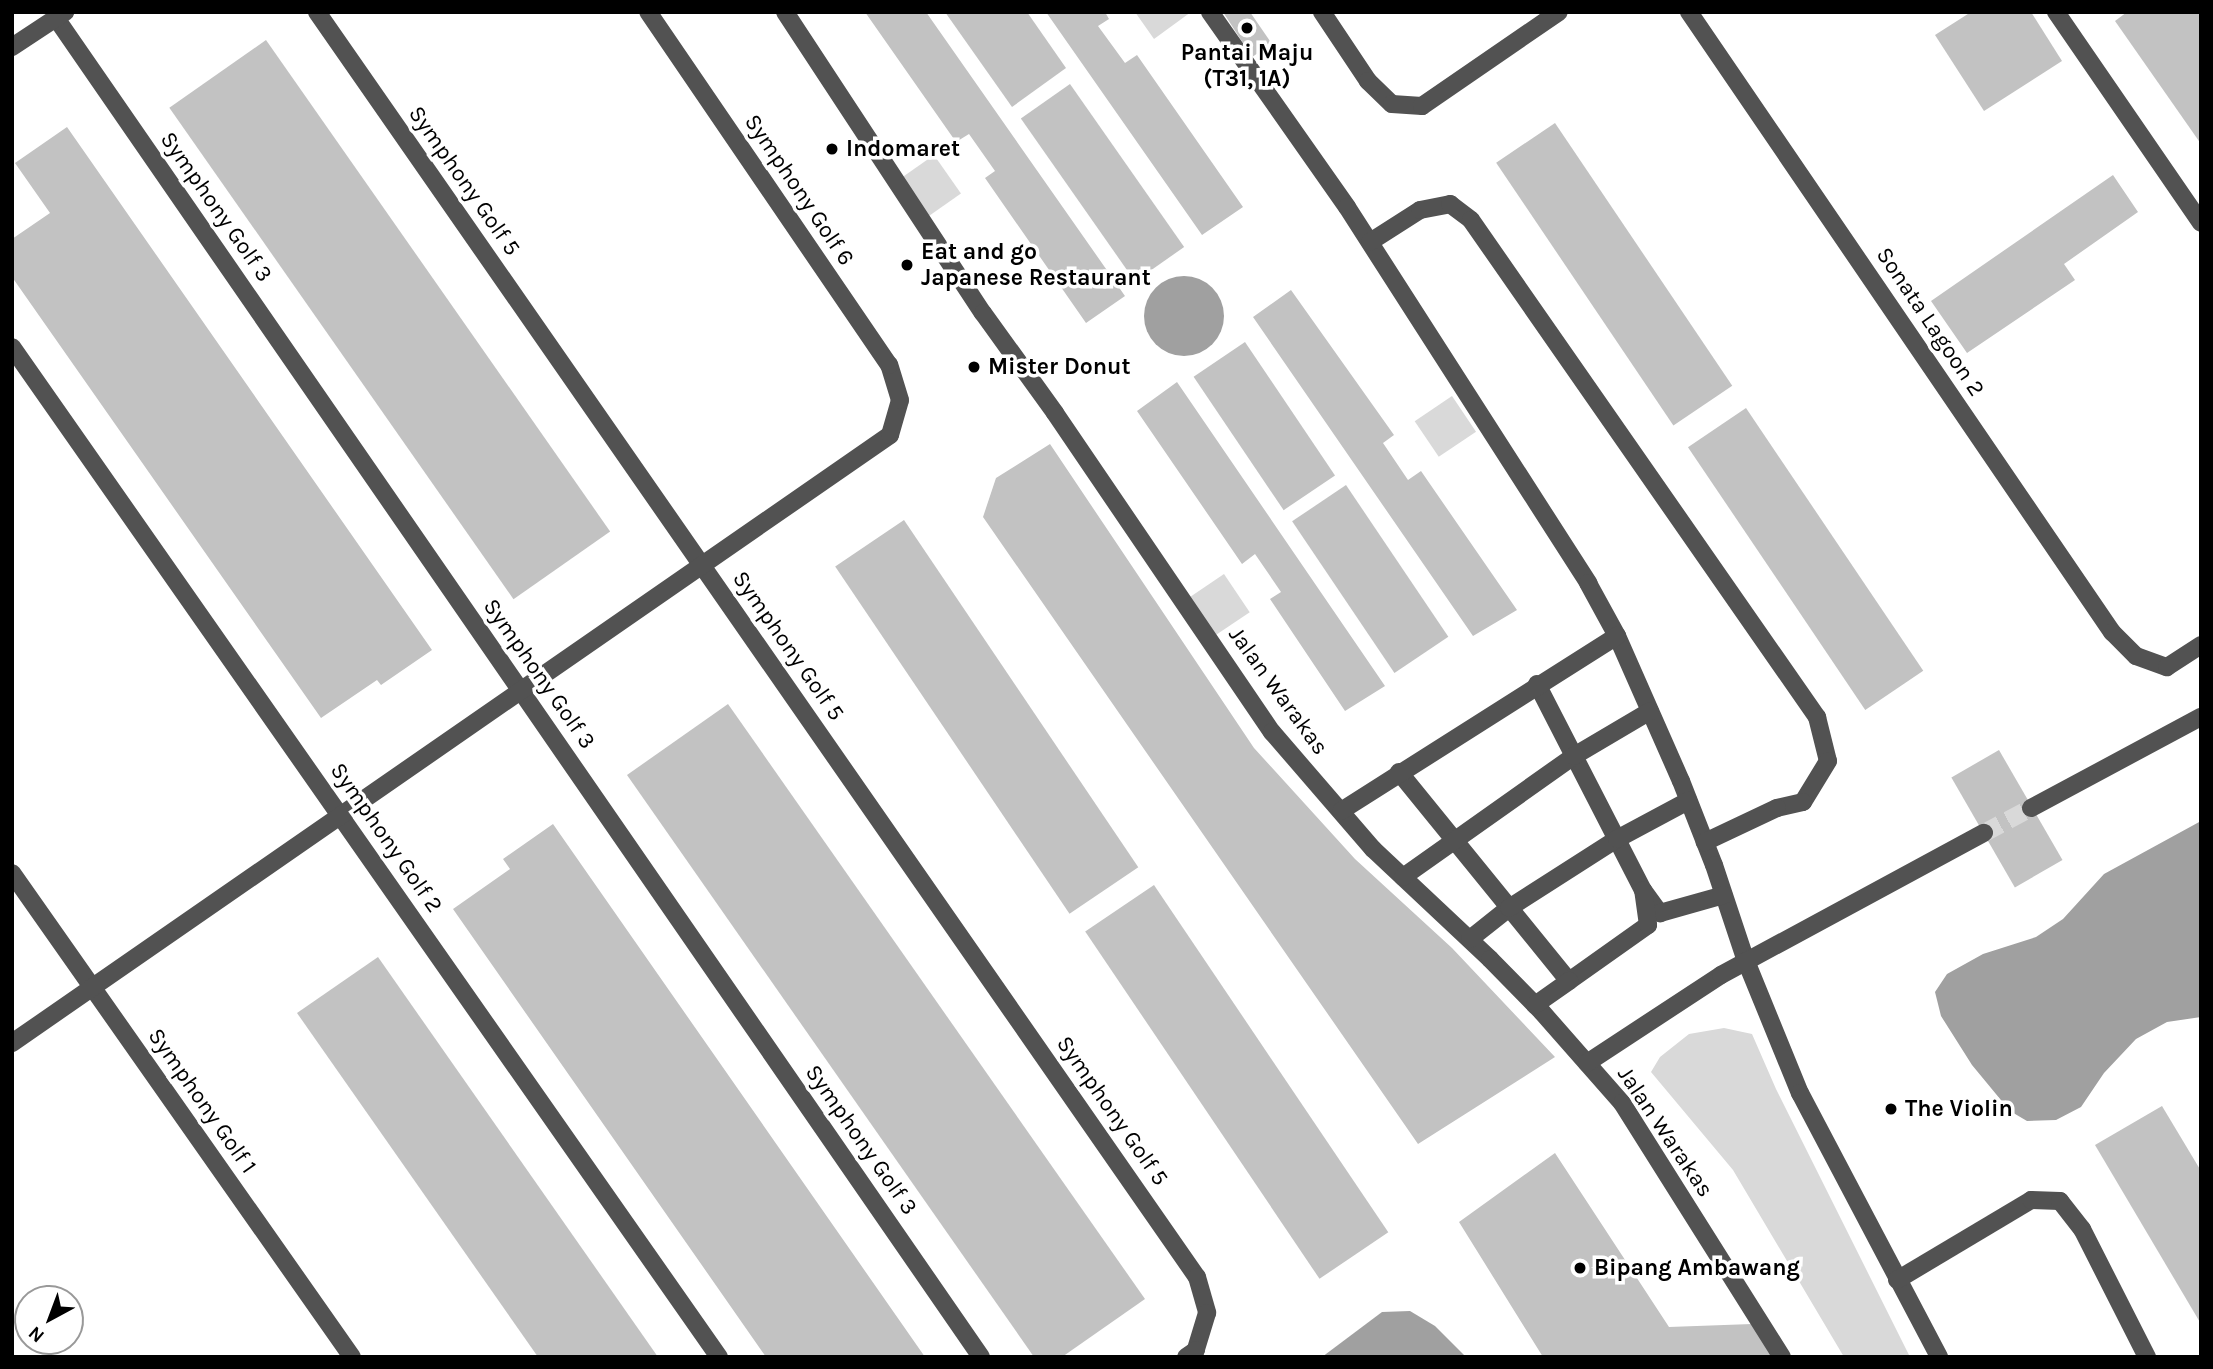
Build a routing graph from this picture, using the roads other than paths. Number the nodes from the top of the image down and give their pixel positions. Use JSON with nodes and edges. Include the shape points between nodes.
{"nodes":[{"id":1,"x":317,"y":12,"type":"edge"},
{"id":2,"x":648,"y":12,"type":"edge"},
{"id":3,"x":785,"y":12,"type":"edge"},
{"id":4,"x":1210,"y":12,"type":"edge"},
{"id":5,"x":1322,"y":12,"type":"edge"},
{"id":6,"x":1559,"y":12,"type":"edge"},
{"id":7,"x":1689,"y":12,"type":"edge"},
{"id":8,"x":2056,"y":12,"type":"edge"},
{"id":9,"x":61,"y":15,"type":"edge"},
{"id":10,"x":12,"y":47,"type":"edge"},
{"id":11,"x":2201,"y":223,"type":"edge"},
{"id":12,"x":1370,"y":242,"type":"junction"},
{"id":13,"x":12,"y":347,"type":"edge"},
{"id":14,"x":701,"y":565,"type":"junction"},
{"id":15,"x":1617,"y":636,"type":"junction"},
{"id":16,"x":2201,"y":645,"type":"edge"},
{"id":17,"x":1537,"y":684,"type":"junction"},
{"id":18,"x":520,"y":690,"type":"junction"},
{"id":19,"x":1650,"y":710,"type":"junction"},
{"id":20,"x":2201,"y":717,"type":"edge"},
{"id":21,"x":1574,"y":757,"type":"junction"},
{"id":22,"x":1399,"y":772,"type":"junction"},
{"id":23,"x":1688,"y":801,"type":"junction"},
{"id":24,"x":2031,"y":808,"type":"tunnel mouth"},
{"id":25,"x":1340,"y":811,"type":"junction"},
{"id":26,"x":340,"y":815,"type":"junction"},
{"id":27,"x":1984,"y":833,"type":"tunnel mouth"},
{"id":28,"x":1617,"y":839,"type":"junction"},
{"id":29,"x":1455,"y":841,"type":"junction"},
{"id":30,"x":1705,"y":842,"type":"junction"},
{"id":31,"x":12,"y":873,"type":"edge"},
{"id":32,"x":1403,"y":877,"type":"junction"},
{"id":33,"x":1643,"y":890,"type":"junction"},
{"id":34,"x":1724,"y":895,"type":"junction"},
{"id":35,"x":1509,"y":908,"type":"junction"},
{"id":36,"x":1470,"y":939,"type":"junction"},
{"id":37,"x":1746,"y":961,"type":"junction"},
{"id":38,"x":1569,"y":981,"type":"junction"},
{"id":39,"x":93,"y":987,"type":"junction"},
{"id":40,"x":1535,"y":1005,"type":"junction"},
{"id":41,"x":12,"y":1043,"type":"edge"},
{"id":42,"x":1587,"y":1063,"type":"junction"},
{"id":43,"x":1897,"y":1280,"type":"junction"},
{"id":44,"x":352,"y":1357,"type":"edge"},
{"id":45,"x":719,"y":1357,"type":"edge"},
{"id":46,"x":981,"y":1357,"type":"edge"},
{"id":47,"x":1186,"y":1357,"type":"edge"},
{"id":48,"x":1782,"y":1357,"type":"edge"},
{"id":49,"x":1939,"y":1357,"type":"edge"},
{"id":50,"x":2147,"y":1357,"type":"edge"}],
"edges":[{"from":1,"to":14,"type":"street","name":"Symphony Golf 5"},
{"from":2,"to":14,"type":"street","name":"Symphony Golf 6","via":[[889,365],[900,400],[890,435]]},
{"from":3,"to":25,"type":"street","name":"Jalan Warakas","via":[[984,313],[1272,732]]},
{"from":4,"to":12,"type":"street"},
{"from":5,"to":6,"type":"street","via":[[1368,81],[1392,104],[1422,106]]},
{"from":7,"to":16,"type":"street","name":"Sonata Lagoon 2","via":[[2112,632],[2136,656],[2167,667]]},
{"from":8,"to":11,"type":"street"},
{"from":9,"to":10,"type":"street"},
{"from":9,"to":18,"type":"street","name":"Symphony Golf 3"},
{"from":12,"to":15,"type":"street","via":[[1588,583]]},
{"from":12,"to":30,"type":"street","via":[[1420,210],[1450,204],[1471,220],[1817,717],[1828,761],[1803,802],[1777,808]]},
{"from":13,"to":26,"type":"street","name":"Symphony Golf 2"},
{"from":14,"to":18,"type":"street"},
{"from":14,"to":47,"type":"street","name":"Symphony Golf 5","via":[[1197,1277],[1207,1313],[1196,1350]]},
{"from":15,"to":17,"type":"street"},
{"from":15,"to":19,"type":"street"},
{"from":17,"to":21,"type":"street"},
{"from":17,"to":22,"type":"street"},
{"from":18,"to":26,"type":"street"},
{"from":18,"to":46,"type":"street","name":"Symphony Golf 3"},
{"from":19,"to":21,"type":"street"},
{"from":19,"to":23,"type":"street"},
{"from":20,"to":24,"type":"street"},
{"from":21,"to":28,"type":"street"},
{"from":21,"to":29,"type":"street"},
{"from":22,"to":25,"type":"street"},
{"from":22,"to":29,"type":"street"},
{"from":23,"to":28,"type":"street"},
{"from":23,"to":30,"type":"street"},
{"from":25,"to":32,"type":"street","name":"Jalan Warakas"},
{"from":26,"to":39,"type":"street"},
{"from":26,"to":45,"type":"street","name":"Symphony Golf 2"},
{"from":27,"to":37,"type":"street"},
{"from":28,"to":33,"type":"street"},
{"from":28,"to":35,"type":"street"},
{"from":29,"to":32,"type":"street"},
{"from":29,"to":35,"type":"street"},
{"from":30,"to":34,"type":"street"},
{"from":31,"to":39,"type":"street","name":"Symphony Golf 1"},
{"from":32,"to":36,"type":"street","name":"Jalan Warakas"},
{"from":33,"to":34,"type":"street","via":[[1660,914]]},
{"from":33,"to":38,"type":"street","via":[[1648,925]]},
{"from":34,"to":37,"type":"street"},
{"from":35,"to":36,"type":"street"},
{"from":35,"to":38,"type":"street"},
{"from":36,"to":40,"type":"street","name":"Jalan Warakas"},
{"from":37,"to":42,"type":"street"},
{"from":37,"to":43,"type":"street","via":[[1800,1093]]},
{"from":38,"to":40,"type":"street"},
{"from":39,"to":41,"type":"street"},
{"from":39,"to":44,"type":"street","name":"Symphony Golf 1"},
{"from":40,"to":42,"type":"street","name":"Jalan Warakas"},
{"from":42,"to":48,"type":"street","name":"Jalan Warakas","via":[[1622,1102]]},
{"from":43,"to":49,"type":"street"},
{"from":43,"to":50,"type":"street","via":[[2031,1200],[2060,1201],[2082,1229]]}]}
